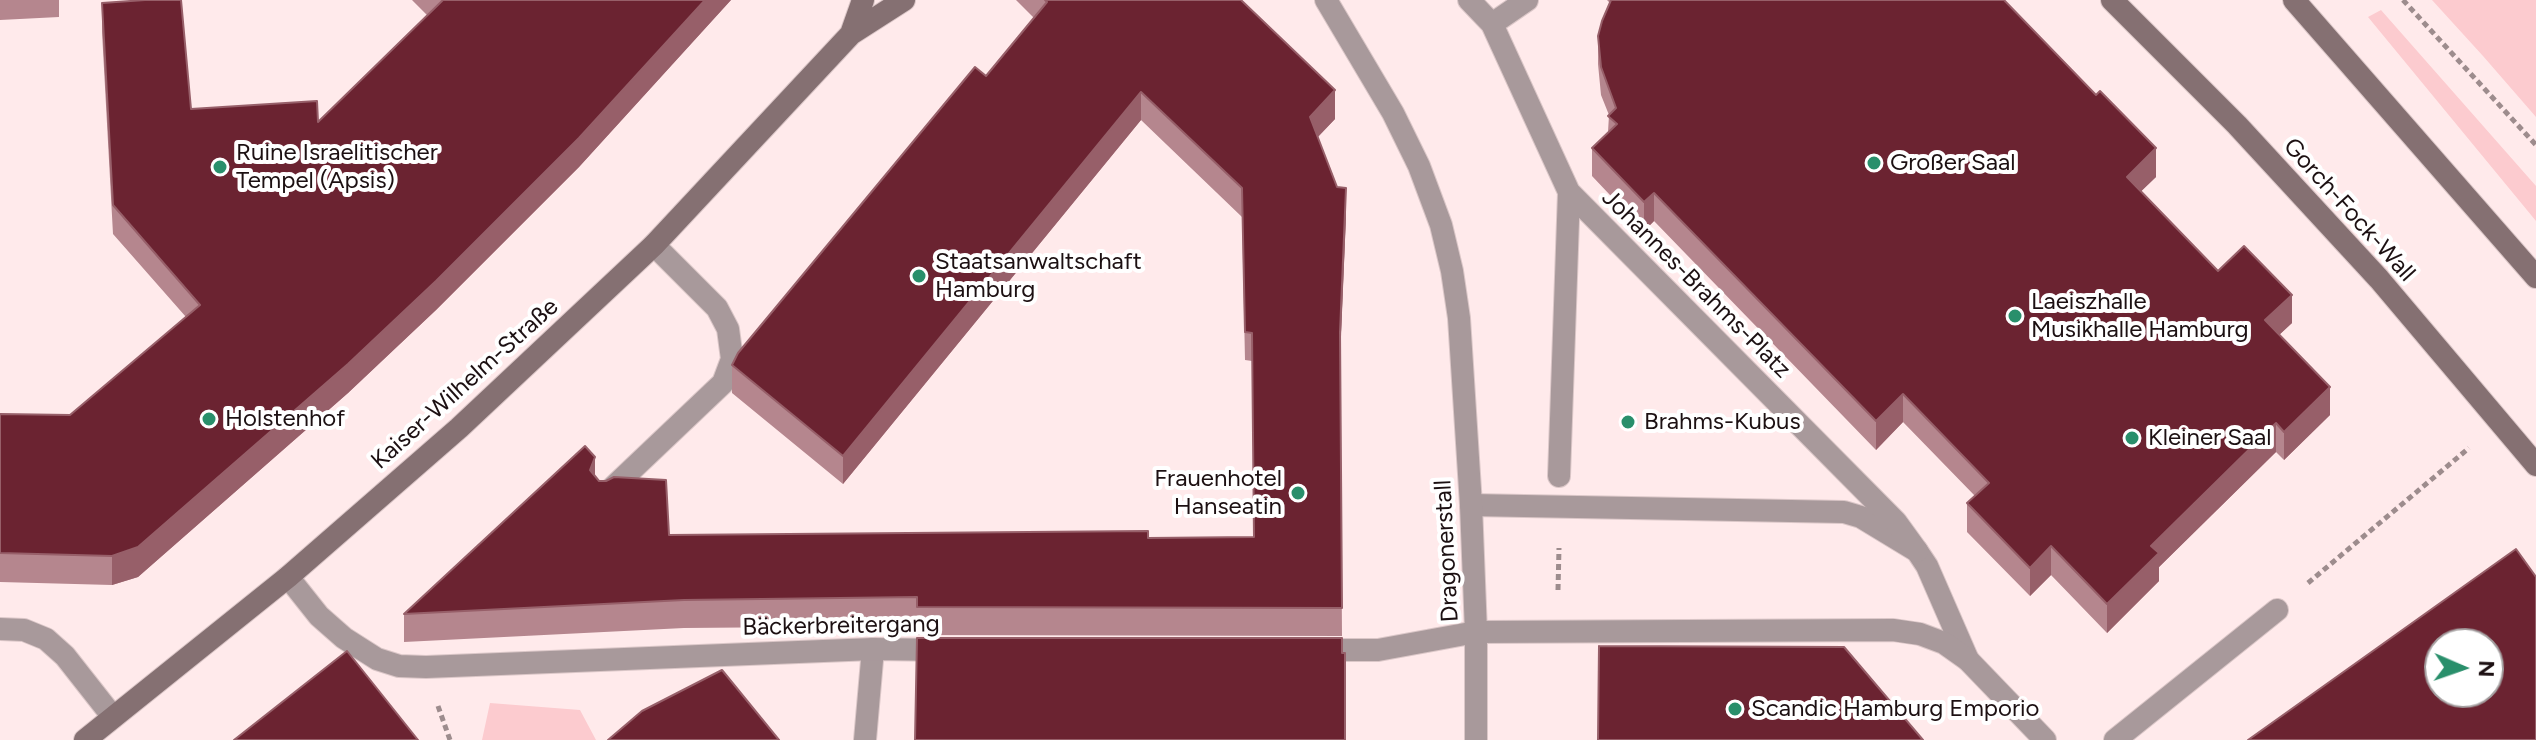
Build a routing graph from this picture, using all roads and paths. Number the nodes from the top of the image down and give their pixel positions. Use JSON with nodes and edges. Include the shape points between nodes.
{"nodes":[{"id":1,"x":863,"y":0,"type":"edge"},
{"id":2,"x":904,"y":0,"type":"edge"},
{"id":3,"x":1326,"y":0,"type":"edge"},
{"id":4,"x":1469,"y":0,"type":"edge"},
{"id":5,"x":1527,"y":0,"type":"edge"},
{"id":6,"x":2112,"y":0,"type":"edge"},
{"id":7,"x":2294,"y":0,"type":"edge"},
{"id":8,"x":2403,"y":0,"type":"edge"},
{"id":9,"x":1492,"y":24,"type":"junction"},
{"id":10,"x":851,"y":34,"type":"junction"},
{"id":11,"x":2536,"y":145,"type":"edge"},
{"id":12,"x":1569,"y":192,"type":"junction"},
{"id":13,"x":654,"y":245,"type":"junction"},
{"id":14,"x":2536,"y":277,"type":"edge"},
{"id":15,"x":2500,"y":422,"type":"junction"},
{"id":16,"x":2536,"y":465,"type":"edge"},
{"id":17,"x":1559,"y":476,"type":"dead end"},
{"id":18,"x":604,"y":496,"type":"edge"},
{"id":19,"x":1471,"y":505,"type":"junction"},
{"id":20,"x":1559,"y":508,"type":"junction"},
{"id":21,"x":1917,"y":551,"type":"junction"},
{"id":22,"x":288,"y":577,"type":"junction"},
{"id":23,"x":2277,"y":610,"type":"joint"},
{"id":24,"x":0,"y":629,"type":"edge"},
{"id":25,"x":1558,"y":631,"type":"junction"},
{"id":26,"x":1476,"y":632,"type":"junction"},
{"id":27,"x":873,"y":649,"type":"junction"},
{"id":28,"x":968,"y":650,"type":"edge"},
{"id":29,"x":1299,"y":650,"type":"edge"},
{"id":30,"x":1968,"y":660,"type":"junction"},
{"id":31,"x":113,"y":717,"type":"junction"},
{"id":32,"x":85,"y":740,"type":"edge"},
{"id":33,"x":865,"y":740,"type":"edge"},
{"id":34,"x":1476,"y":740,"type":"edge"},
{"id":35,"x":2045,"y":740,"type":"edge"},
{"id":36,"x":2115,"y":740,"type":"edge"}],
"edges":[{"from":1,"to":10,"type":"main road","name":"Kaiser-Wilhelm-Straße"},
{"from":2,"to":10,"type":"main road","name":"Kaiser-Wilhelm-Straße"},
{"from":3,"to":19,"type":"street","name":"Dragonerstall","via":[[1393,113],[1441,225],[1459,318]]},
{"from":4,"to":9,"type":"street","name":"Johannes-Brahms-Platz"},
{"from":5,"to":9,"type":"street"},
{"from":6,"to":15,"type":"main road","name":"Gorch-Fock-Wall","via":[[2379,279]]},
{"from":7,"to":14,"type":"main road"},
{"from":8,"to":11,"type":"path"},
{"from":9,"to":12,"type":"street","name":"Johannes-Brahms-Platz"},
{"from":10,"to":13,"type":"main road","name":"Kaiser-Wilhelm-Straße"},
{"from":12,"to":17,"type":"street","name":"Johannes-Brahms-Platz"},
{"from":12,"to":21,"type":"street","name":"Johannes-Brahms-Platz","via":[[1896,522]]},
{"from":13,"to":18,"type":"street","via":[[717,308],[728,329],[732,359],[723,383]]},
{"from":13,"to":22,"type":"main road","name":"Kaiser-Wilhelm-Straße","via":[[459,428]]},
{"from":15,"to":16,"type":"main road","name":"Gorch-Fock-Wall"},
{"from":15,"to":23,"type":"path"},
{"from":19,"to":20,"type":"street"},
{"from":19,"to":26,"type":"street","name":"Dragonerstall"},
{"from":20,"to":21,"type":"street","via":[[1844,512]]},
{"from":20,"to":25,"type":"path"},
{"from":21,"to":30,"type":"street","name":"Johannes-Brahms-Platz"},
{"from":22,"to":27,"type":"street","name":"Bäckerbreitergang","via":[[344,638],[399,666]]},
{"from":22,"to":31,"type":"main road","name":"Kaiser-Wilhelm-Straße"},
{"from":23,"to":36,"type":"street"},
{"from":24,"to":31,"type":"street","via":[[24,630],[46,639]]},
{"from":25,"to":26,"type":"street","name":"Dragonerstall"},
{"from":25,"to":30,"type":"street","name":"Dragonerstall","via":[[1893,630],[1944,643]]},
{"from":26,"to":29,"type":"street","via":[[1378,650]]},
{"from":26,"to":34,"type":"street"},
{"from":27,"to":28,"type":"street","name":"Bäckerbreitergang"},
{"from":27,"to":33,"type":"street"},
{"from":30,"to":35,"type":"street"},
{"from":31,"to":32,"type":"main road","name":"Kaiser-Wilhelm-Straße"}]}
